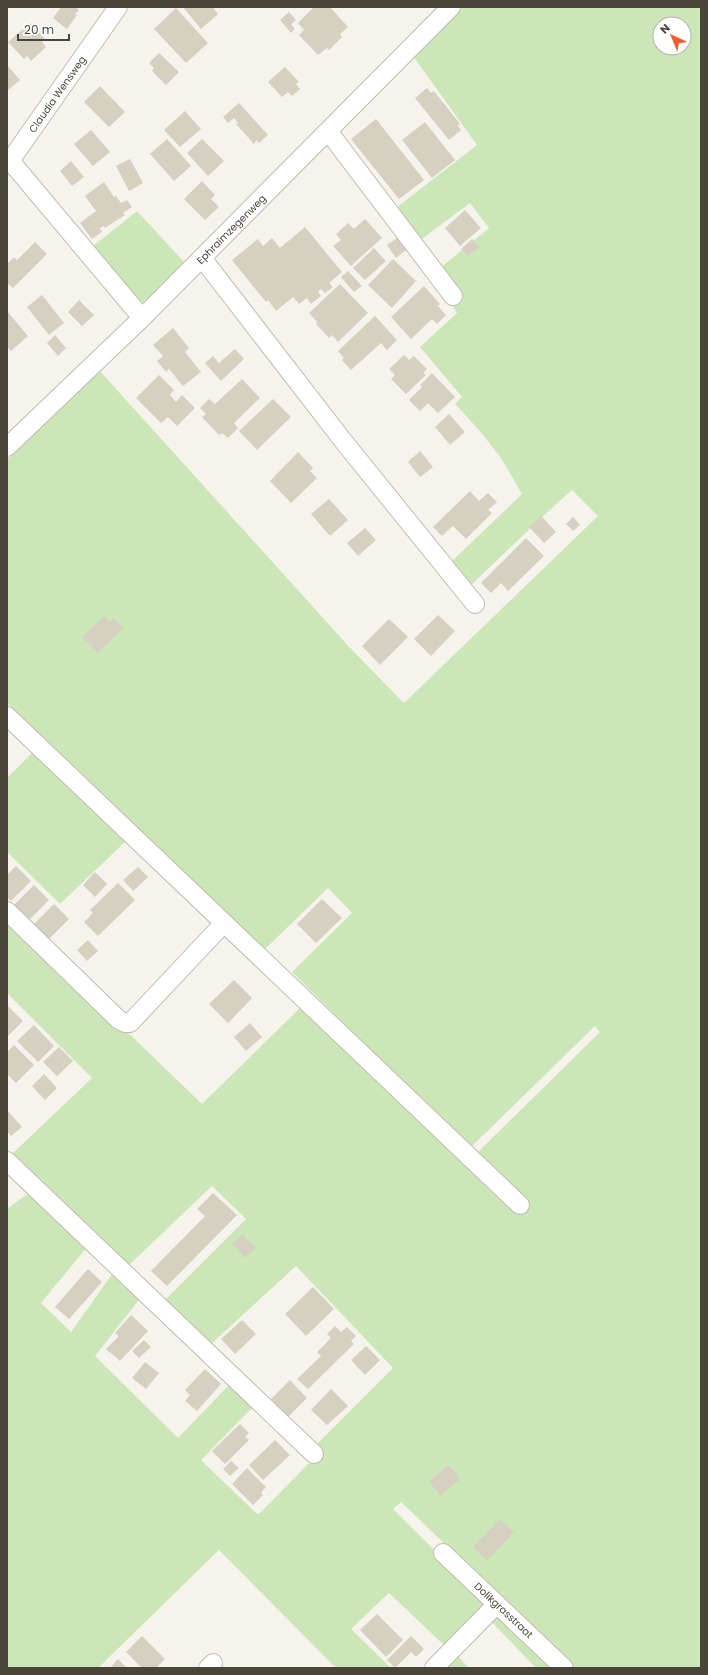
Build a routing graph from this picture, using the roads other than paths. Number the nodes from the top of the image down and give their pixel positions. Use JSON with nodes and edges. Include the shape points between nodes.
{"nodes":[{"id":1,"x":118,"y":7,"type":"edge"},
{"id":2,"x":451,"y":7,"type":"edge"},
{"id":3,"x":328,"y":131,"type":"junction"},
{"id":4,"x":8,"y":159,"type":"edge"},
{"id":5,"x":202,"y":258,"type":"junction"},
{"id":6,"x":453,"y":296,"type":"dead end"},
{"id":7,"x":142,"y":318,"type":"junction"},
{"id":8,"x":7,"y":446,"type":"edge"},
{"id":9,"x":475,"y":604,"type":"dead end"},
{"id":10,"x":7,"y":716,"type":"edge"},
{"id":11,"x":7,"y":911,"type":"edge"},
{"id":12,"x":224,"y":923,"type":"junction"},
{"id":13,"x":7,"y":1161,"type":"edge"},
{"id":14,"x":520,"y":1205,"type":"dead end"},
{"id":15,"x":314,"y":1454,"type":"dead end"},
{"id":16,"x":443,"y":1553,"type":"dead end"},
{"id":17,"x":497,"y":1604,"type":"junction"},
{"id":18,"x":434,"y":1668,"type":"edge"},
{"id":19,"x":564,"y":1668,"type":"edge"}],
"edges":[{"from":1,"to":4,"type":"street","name":"Claudia Wensweg"},
{"from":2,"to":3,"type":"street","name":"Ephraimzegenweg"},
{"from":3,"to":5,"type":"street","name":"Ephraimzegenweg"},
{"from":3,"to":6,"type":"street"},
{"from":4,"to":7,"type":"street"},
{"from":5,"to":7,"type":"street","name":"Ephraimzegenweg"},
{"from":5,"to":9,"type":"street","via":[[344,442]]},
{"from":7,"to":8,"type":"street","name":"Ephraimzegenweg"},
{"from":10,"to":12,"type":"street"},
{"from":11,"to":12,"type":"street","via":[[125,1023],[130,1023]]},
{"from":12,"to":14,"type":"street"},
{"from":13,"to":15,"type":"street"},
{"from":16,"to":17,"type":"street","name":"Dolikgrasstraat"},
{"from":17,"to":18,"type":"street"},
{"from":17,"to":19,"type":"street","name":"Dolikgrasstraat"}]}
